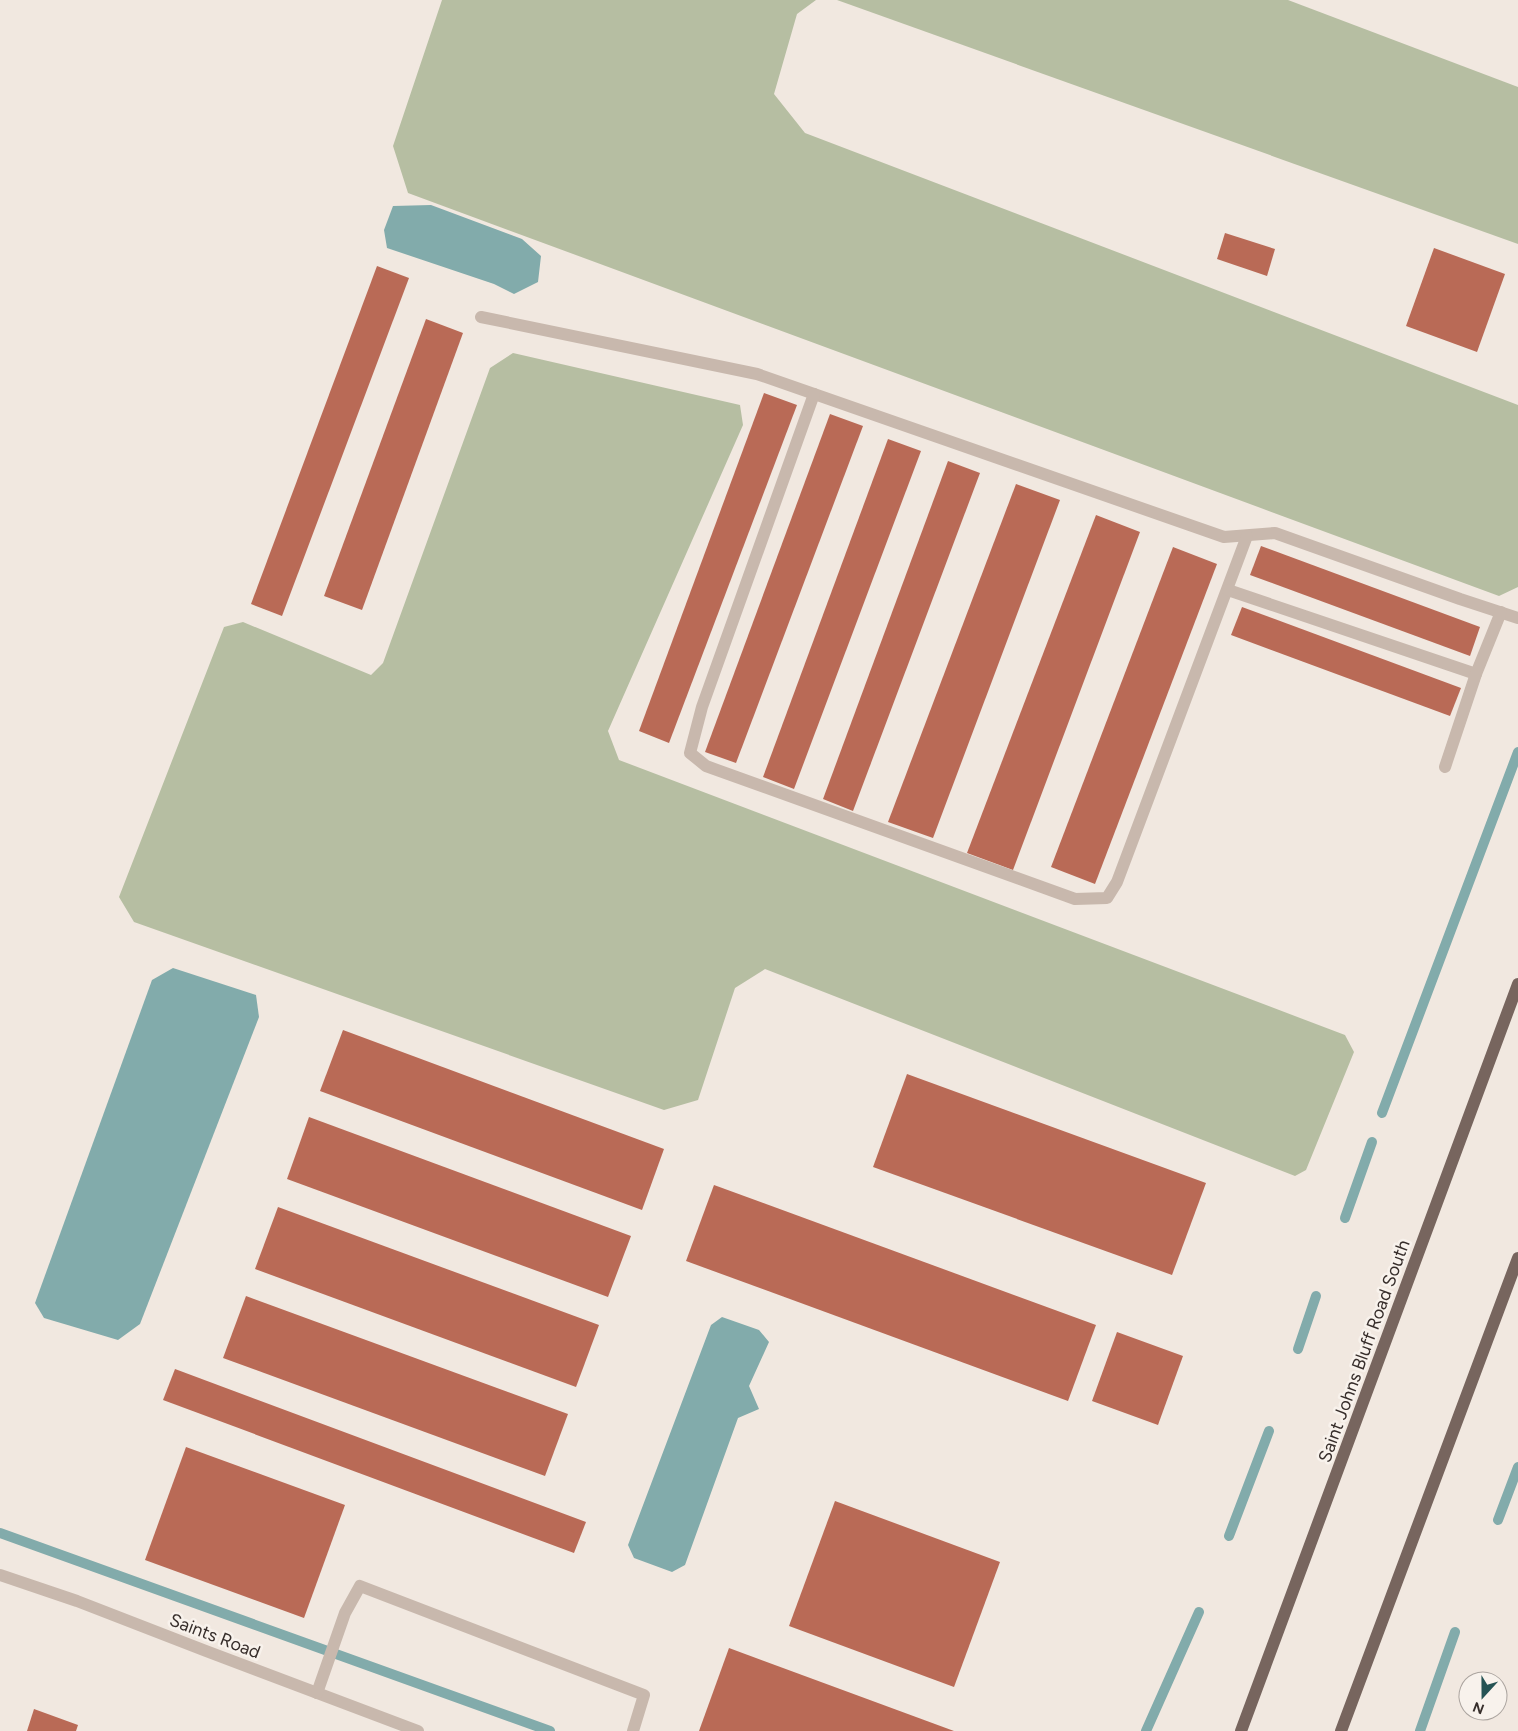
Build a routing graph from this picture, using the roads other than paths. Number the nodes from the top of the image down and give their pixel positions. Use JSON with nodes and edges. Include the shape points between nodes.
{"nodes":[{"id":1,"x":481,"y":317,"type":"dead end"},
{"id":2,"x":814,"y":394,"type":"junction"},
{"id":3,"x":1247,"y":536,"type":"junction"},
{"id":4,"x":1228,"y":590,"type":"junction"},
{"id":5,"x":1501,"y":612,"type":"junction"},
{"id":6,"x":1518,"y":618,"type":"edge"},
{"id":7,"x":1476,"y":674,"type":"junction"},
{"id":8,"x":1445,"y":767,"type":"dead end"},
{"id":9,"x":1518,"y":984,"type":"edge"},
{"id":10,"x":1518,"y":1258,"type":"edge"},
{"id":11,"x":0,"y":1575,"type":"edge"},
{"id":12,"x":317,"y":1693,"type":"junction"},
{"id":13,"x":418,"y":1731,"type":"edge"},
{"id":14,"x":633,"y":1731,"type":"edge"},
{"id":15,"x":1241,"y":1731,"type":"edge"},
{"id":16,"x":1340,"y":1731,"type":"edge"}],
"edges":[{"from":1,"to":2,"type":"street","via":[[756,374]]},
{"from":2,"to":3,"type":"street","via":[[1224,538]]},
{"from":2,"to":4,"type":"street","via":[[702,707],[690,753],[706,766],[1075,900],[1107,898],[1117,882]]},
{"from":3,"to":4,"type":"street"},
{"from":3,"to":5,"type":"street","via":[[1275,533]]},
{"from":4,"to":7,"type":"street"},
{"from":5,"to":6,"type":"street"},
{"from":5,"to":7,"type":"street"},
{"from":7,"to":8,"type":"street"},
{"from":9,"to":15,"type":"main road","name":"Saint Johns Bluff Road South"},
{"from":10,"to":16,"type":"main road"},
{"from":11,"to":12,"type":"street","name":"Saints Road"},
{"from":12,"to":13,"type":"street","name":"Saints Road"},
{"from":12,"to":14,"type":"street","via":[[345,1614],[360,1586],[644,1695]]}]}
